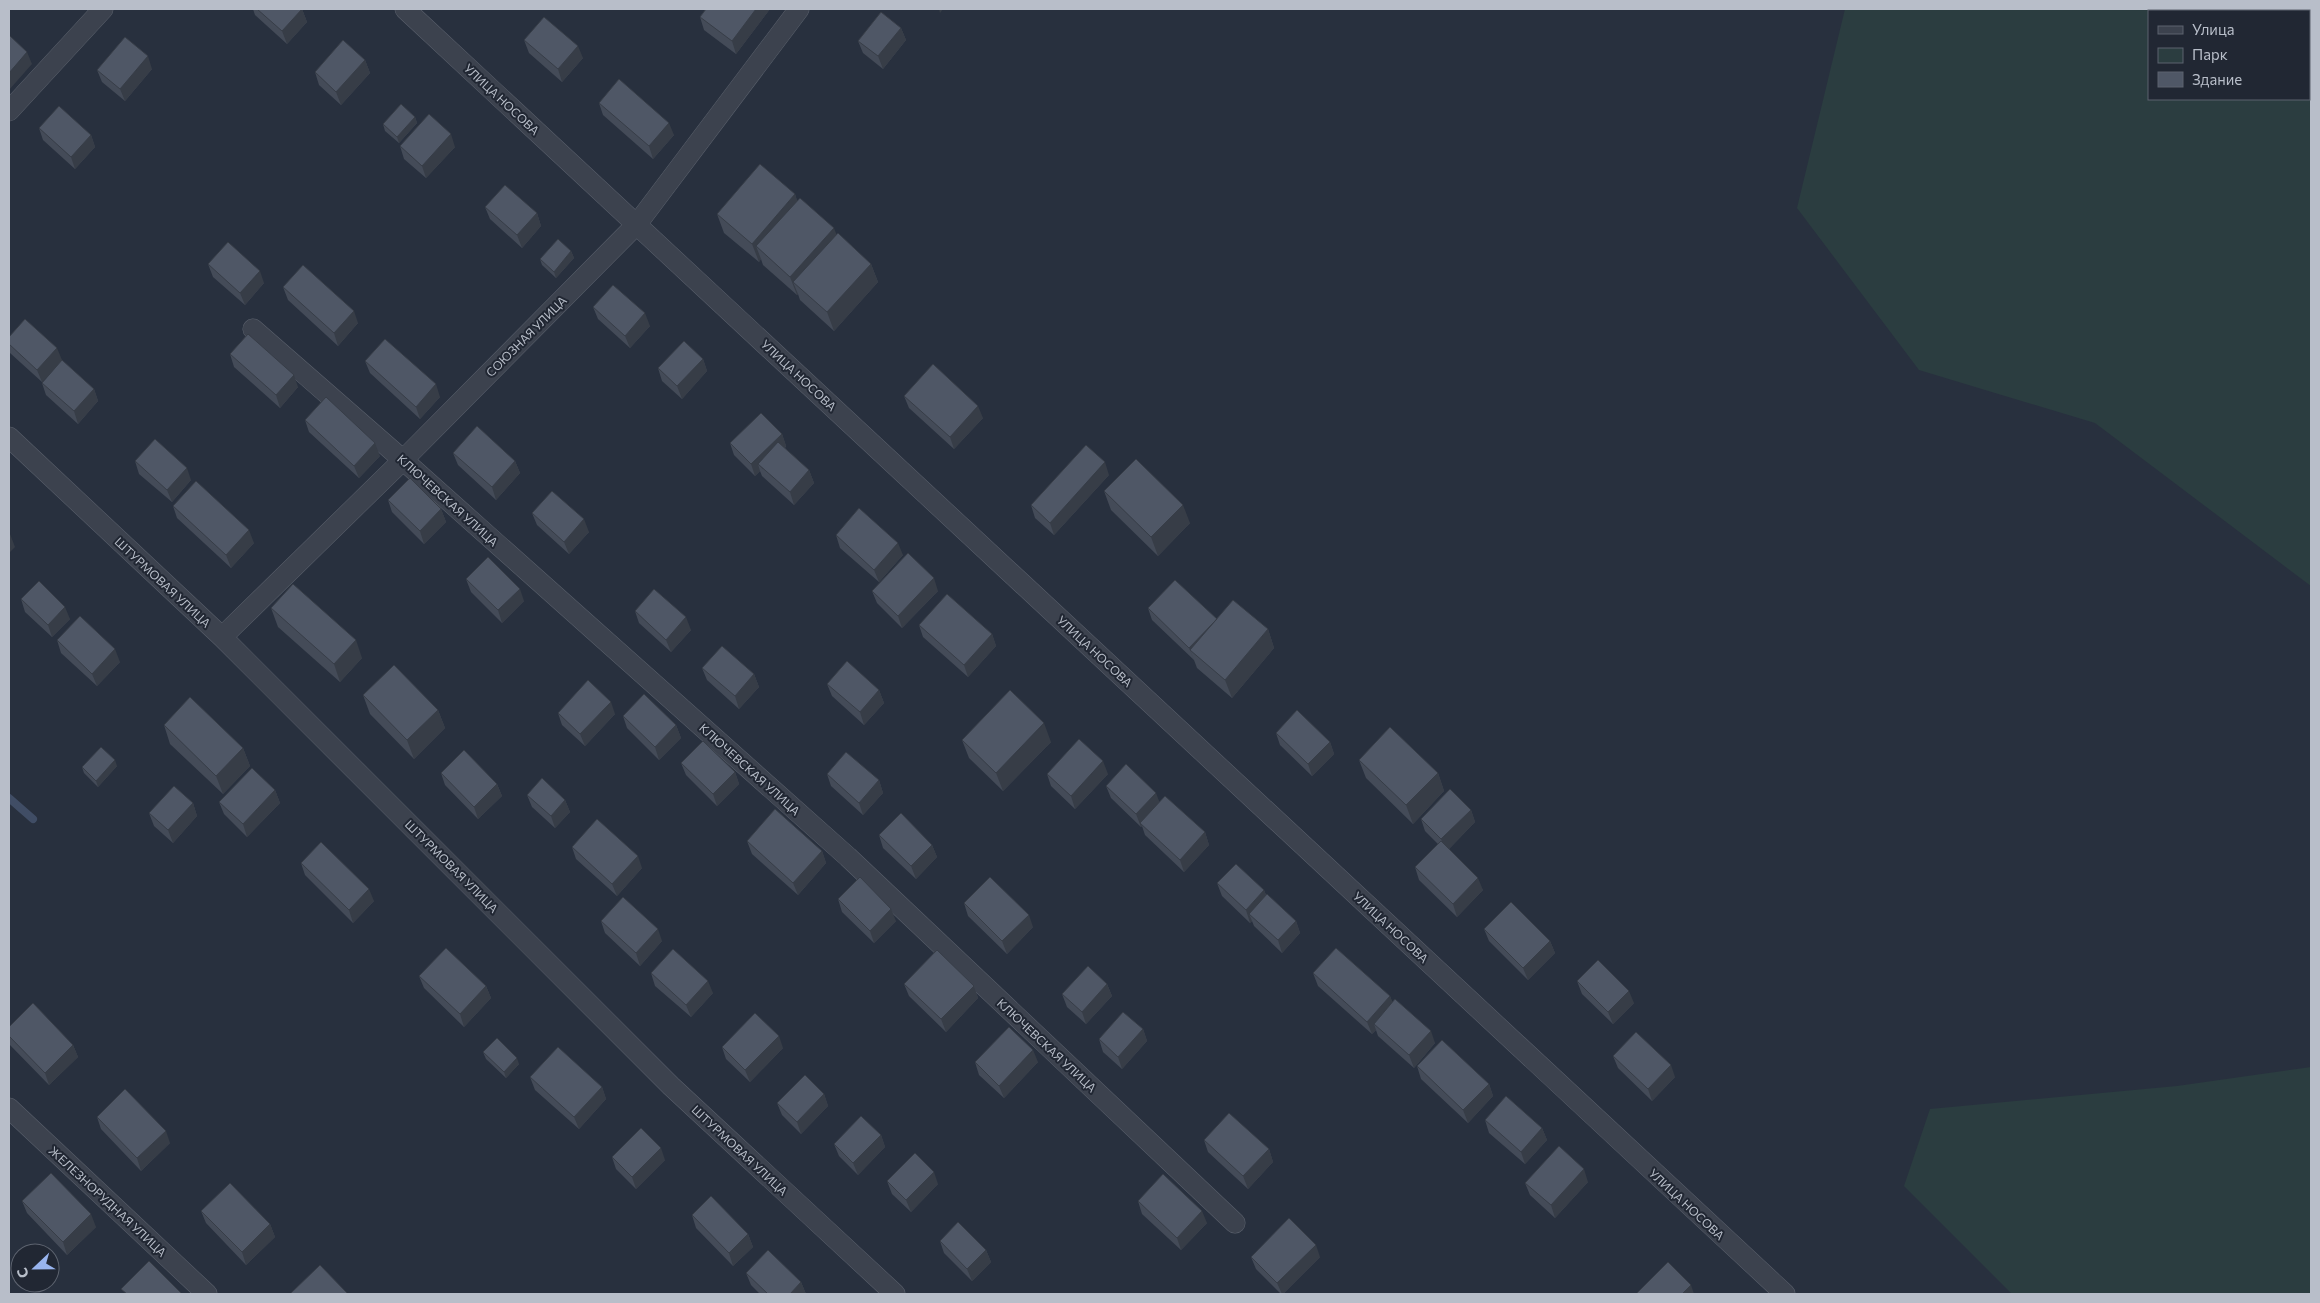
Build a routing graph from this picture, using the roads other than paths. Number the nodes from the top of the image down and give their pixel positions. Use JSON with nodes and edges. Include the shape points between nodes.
{"nodes":[{"id":1,"x":104,"y":9,"type":"edge"},
{"id":2,"x":405,"y":9,"type":"edge"},
{"id":3,"x":800,"y":9,"type":"edge"},
{"id":4,"x":9,"y":111,"type":"edge"},
{"id":5,"x":637,"y":224,"type":"junction"},
{"id":6,"x":253,"y":329,"type":"dead end"},
{"id":7,"x":9,"y":438,"type":"edge"},
{"id":8,"x":403,"y":460,"type":"junction"},
{"id":9,"x":222,"y":637,"type":"junction"},
{"id":10,"x":9,"y":1108,"type":"edge"},
{"id":11,"x":1235,"y":1223,"type":"dead end"},
{"id":12,"x":207,"y":1294,"type":"edge"},
{"id":13,"x":895,"y":1294,"type":"edge"},
{"id":14,"x":1785,"y":1294,"type":"edge"}],
"edges":[{"from":1,"to":4,"type":"street"},
{"from":2,"to":5,"type":"street","name":"УЛИЦА НОСОВА"},
{"from":3,"to":5,"type":"street","name":"СОЮЗНАЯ УЛИЦА"},
{"from":5,"to":8,"type":"street","name":"СОЮЗНАЯ УЛИЦА"},
{"from":5,"to":14,"type":"street","name":"УЛИЦА НОСОВА"},
{"from":6,"to":8,"type":"street","name":"КЛЮЧЕВСКАЯ УЛИЦА"},
{"from":7,"to":9,"type":"street","name":"ШТУРМОВАЯ УЛИЦА"},
{"from":8,"to":9,"type":"street","name":"СОЮЗНАЯ УЛИЦА"},
{"from":8,"to":11,"type":"street","name":"КЛЮЧЕВСКАЯ УЛИЦА","via":[[848,857]]},
{"from":9,"to":13,"type":"street","name":"ШТУРМОВАЯ УЛИЦА","via":[[671,1086]]},
{"from":10,"to":12,"type":"street","name":"ЖЕЛЕЗНОРУДНАЯ УЛИЦА"}]}
